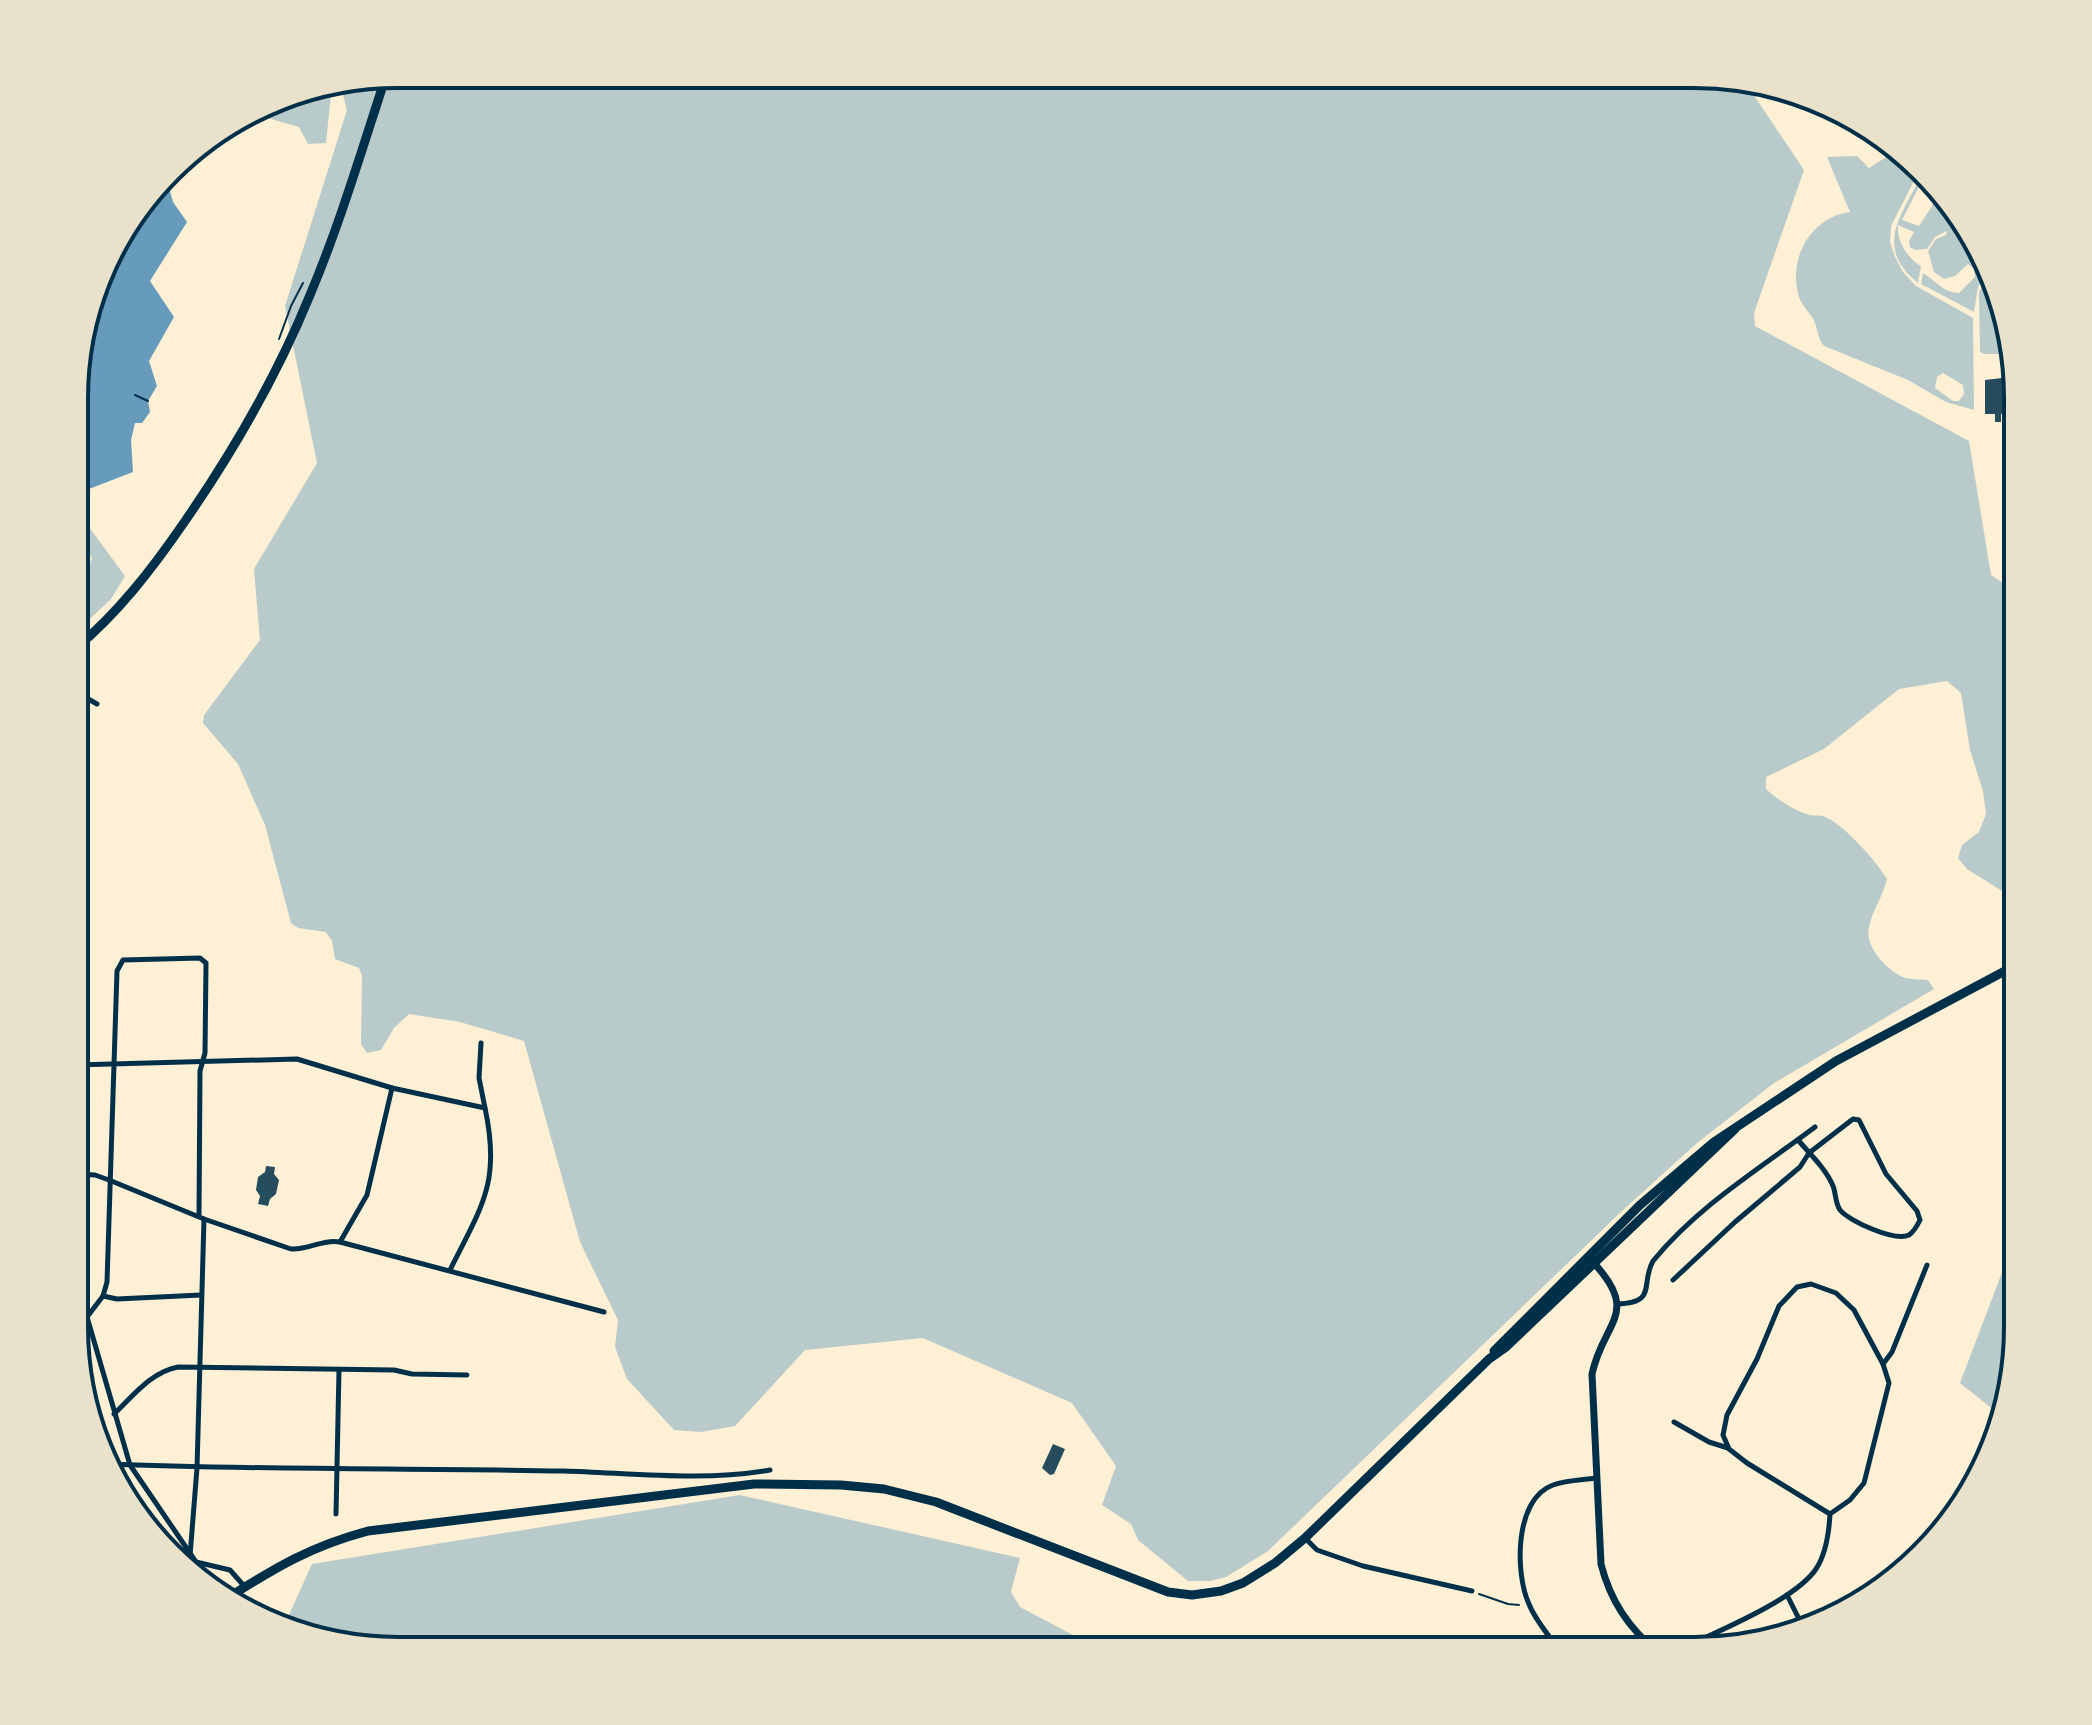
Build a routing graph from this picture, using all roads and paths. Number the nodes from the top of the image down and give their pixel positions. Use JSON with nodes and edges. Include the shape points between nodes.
{"nodes":[{"id":1,"x":382,"y":89,"type":"edge"},
{"id":2,"x":306,"y":277,"type":"dead end"},
{"id":3,"x":277,"y":346,"type":"dead end"},
{"id":4,"x":135,"y":395,"type":"dead end"},
{"id":5,"x":148,"y":401,"type":"dead end"},
{"id":6,"x":88,"y":637,"type":"edge"},
{"id":7,"x":88,"y":699,"type":"edge"},
{"id":8,"x":97,"y":704,"type":"dead end"},
{"id":9,"x":2004,"y":971,"type":"edge"},
{"id":10,"x":481,"y":1043,"type":"dead end"},
{"id":11,"x":203,"y":1061,"type":"junction"},
{"id":12,"x":114,"y":1063,"type":"junction"},
{"id":13,"x":88,"y":1064,"type":"edge"},
{"id":14,"x":392,"y":1088,"type":"junction"},
{"id":15,"x":485,"y":1108,"type":"junction"},
{"id":16,"x":1815,"y":1127,"type":"dead end"},
{"id":17,"x":1798,"y":1140,"type":"junction"},
{"id":18,"x":1809,"y":1153,"type":"junction"},
{"id":19,"x":88,"y":1175,"type":"edge"},
{"id":20,"x":109,"y":1180,"type":"junction"},
{"id":21,"x":202,"y":1217,"type":"junction"},
{"id":22,"x":340,"y":1242,"type":"junction"},
{"id":23,"x":1591,"y":1260,"type":"junction"},
{"id":24,"x":1927,"y":1265,"type":"dead end"},
{"id":25,"x":450,"y":1270,"type":"junction"},
{"id":26,"x":1673,"y":1280,"type":"dead end"},
{"id":27,"x":201,"y":1295,"type":"junction"},
{"id":28,"x":103,"y":1296,"type":"junction"},
{"id":29,"x":1617,"y":1304,"type":"junction"},
{"id":30,"x":604,"y":1312,"type":"dead end"},
{"id":31,"x":88,"y":1316,"type":"edge"},
{"id":32,"x":88,"y":1321,"type":"edge"},
{"id":33,"x":1883,"y":1364,"type":"junction"},
{"id":34,"x":200,"y":1367,"type":"junction"},
{"id":35,"x":339,"y":1370,"type":"junction"},
{"id":36,"x":467,"y":1375,"type":"dead end"},
{"id":37,"x":114,"y":1414,"type":"junction"},
{"id":38,"x":1674,"y":1422,"type":"dead end"},
{"id":39,"x":1729,"y":1449,"type":"junction"},
{"id":40,"x":120,"y":1465,"type":"edge"},
{"id":41,"x":130,"y":1465,"type":"junction"},
{"id":42,"x":197,"y":1468,"type":"junction"},
{"id":43,"x":338,"y":1469,"type":"junction"},
{"id":44,"x":770,"y":1470,"type":"dead end"},
{"id":45,"x":1596,"y":1478,"type":"junction"},
{"id":46,"x":336,"y":1514,"type":"dead end"},
{"id":47,"x":1830,"y":1514,"type":"junction"},
{"id":48,"x":1305,"y":1538,"type":"junction"},
{"id":49,"x":190,"y":1556,"type":"junction"},
{"id":50,"x":245,"y":1587,"type":"junction"},
{"id":51,"x":1472,"y":1591,"type":"joint"},
{"id":52,"x":237,"y":1592,"type":"edge"},
{"id":53,"x":1787,"y":1595,"type":"junction"},
{"id":54,"x":1528,"y":1604,"type":"junction"},
{"id":55,"x":1799,"y":1619,"type":"edge"},
{"id":56,"x":1706,"y":1636,"type":"edge"},
{"id":57,"x":1550,"y":1637,"type":"edge"},
{"id":58,"x":1641,"y":1637,"type":"edge"}],
"edges":[{"from":1,"to":6,"type":"main road","via":[[325,257],[267,388],[161,555]]},
{"from":2,"to":3,"type":"path"},
{"from":4,"to":5,"type":"path"},
{"from":7,"to":8,"type":"street"},
{"from":9,"to":23,"type":"main road","via":[[1799,1083],[1735,1129]]},
{"from":10,"to":15,"type":"street","via":[[479,1078]]},
{"from":11,"to":12,"type":"street"},
{"from":11,"to":12,"type":"street","via":[[205,961],[127,959],[117,971]]},
{"from":11,"to":14,"type":"street","via":[[297,1059]]},
{"from":11,"to":21,"type":"street"},
{"from":12,"to":13,"type":"street"},
{"from":12,"to":20,"type":"street"},
{"from":14,"to":15,"type":"street"},
{"from":14,"to":22,"type":"street","via":[[367,1195]]},
{"from":15,"to":25,"type":"street","via":[[492,1170],[483,1204]]},
{"from":16,"to":17,"type":"street"},
{"from":17,"to":18,"type":"street"},
{"from":17,"to":29,"type":"street","via":[[1730,1189],[1660,1252],[1649,1267],[1649,1283],[1639,1300]]},
{"from":18,"to":18,"type":"street","via":[[1844,1124],[1859,1120],[1886,1174],[1917,1211],[1916,1228],[1895,1237],[1848,1216]]},
{"from":18,"to":26,"type":"street","via":[[1800,1167]]},
{"from":19,"to":20,"type":"street"},
{"from":20,"to":21,"type":"street"},
{"from":20,"to":28,"type":"street"},
{"from":21,"to":22,"type":"street","via":[[291,1249]]},
{"from":21,"to":27,"type":"street"},
{"from":22,"to":25,"type":"street"},
{"from":23,"to":29,"type":"street","via":[[1614,1288]]},
{"from":23,"to":48,"type":"main road"},
{"from":24,"to":33,"type":"street"},
{"from":25,"to":30,"type":"street"},
{"from":27,"to":28,"type":"street"},
{"from":27,"to":34,"type":"street"},
{"from":28,"to":31,"type":"street"},
{"from":29,"to":45,"type":"street","via":[[1592,1374]]},
{"from":32,"to":37,"type":"street"},
{"from":33,"to":39,"type":"street","via":[[1854,1310],[1836,1293],[1811,1284],[1797,1287],[1779,1306],[1727,1415],[1723,1435]]},
{"from":33,"to":47,"type":"street","via":[[1889,1383],[1864,1483]]},
{"from":34,"to":35,"type":"street"},
{"from":34,"to":37,"type":"street","via":[[161,1372]]},
{"from":34,"to":42,"type":"street"},
{"from":35,"to":36,"type":"street"},
{"from":35,"to":43,"type":"street"},
{"from":37,"to":41,"type":"street"},
{"from":38,"to":39,"type":"street"},
{"from":39,"to":47,"type":"street"},
{"from":40,"to":41,"type":"street"},
{"from":41,"to":42,"type":"street"},
{"from":41,"to":49,"type":"street"},
{"from":42,"to":43,"type":"street"},
{"from":42,"to":49,"type":"street"},
{"from":43,"to":44,"type":"street","via":[[715,1477]]},
{"from":43,"to":46,"type":"street"},
{"from":45,"to":54,"type":"street","via":[[1551,1485],[1528,1513],[1520,1548]]},
{"from":45,"to":58,"type":"street","via":[[1605,1582]]},
{"from":47,"to":53,"type":"street","via":[[1818,1566]]},
{"from":48,"to":50,"type":"main road","via":[[1243,1583],[1206,1594],[1180,1594],[920,1497],[841,1485],[754,1484],[368,1531],[298,1554]]},
{"from":48,"to":51,"type":"street","via":[[1317,1550],[1363,1566]]},
{"from":49,"to":50,"type":"street","via":[[203,1565],[230,1570]]},
{"from":50,"to":52,"type":"main road"},
{"from":51,"to":54,"type":"path","via":[[1508,1604]]},
{"from":53,"to":55,"type":"street"},
{"from":53,"to":56,"type":"street"},
{"from":54,"to":57,"type":"street"}]}
